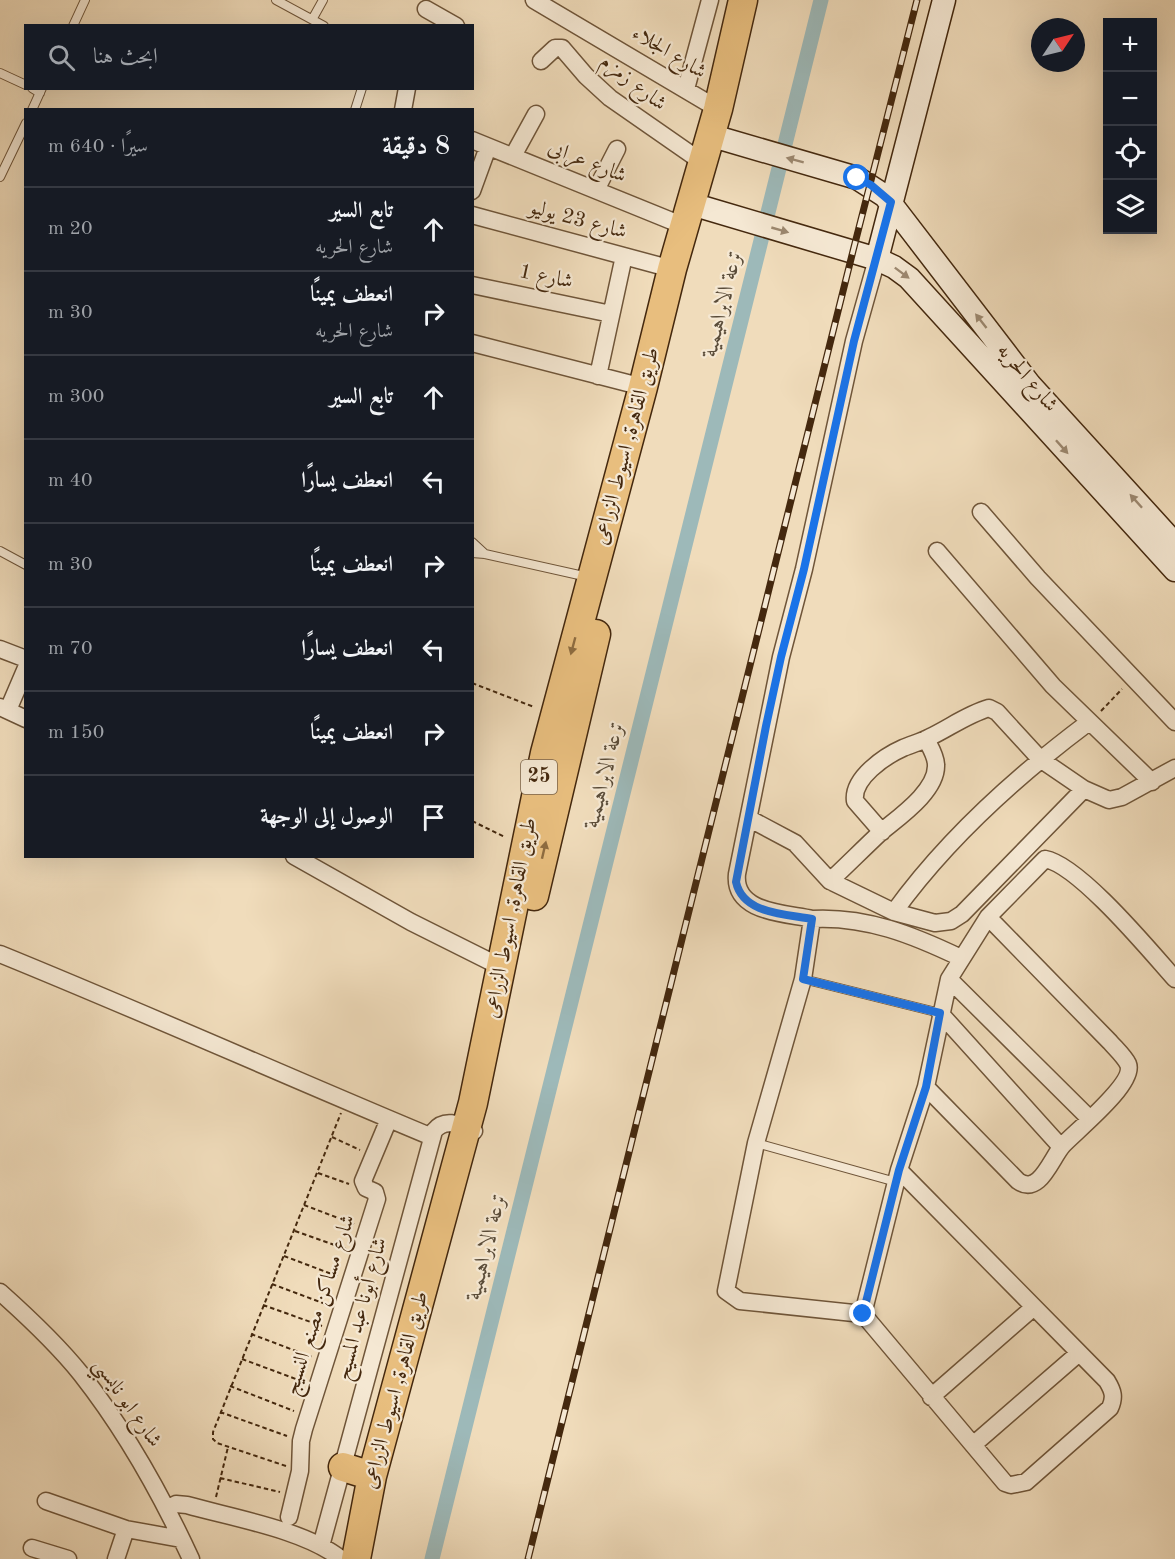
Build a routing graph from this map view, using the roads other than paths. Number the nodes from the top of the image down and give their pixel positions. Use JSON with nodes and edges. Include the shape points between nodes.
{"nodes":[{"id":1,"x":85,"y":0,"type":"edge"},
{"id":2,"x":276,"y":0,"type":"edge"},
{"id":3,"x":323,"y":0,"type":"edge"},
{"id":4,"x":534,"y":0,"type":"edge"},
{"id":5,"x":710,"y":0,"type":"edge"},
{"id":6,"x":743,"y":0,"type":"edge"},
{"id":7,"x":756,"y":0,"type":"edge"},
{"id":8,"x":944,"y":0,"type":"edge"},
{"id":9,"x":425,"y":12,"type":"edge"},
{"id":10,"x":312,"y":18,"type":"junction"},
{"id":11,"x":74,"y":24,"type":"edge"},
{"id":12,"x":321,"y":24,"type":"edge"},
{"id":13,"x":452,"y":24,"type":"edge"},
{"id":14,"x":541,"y":61,"type":"dead end"},
{"id":15,"x":0,"y":73,"type":"edge"},
{"id":16,"x":24,"y":85,"type":"edge"},
{"id":17,"x":686,"y":89,"type":"junction"},
{"id":18,"x":38,"y":90,"type":"edge"},
{"id":19,"x":361,"y":90,"type":"edge"},
{"id":20,"x":407,"y":90,"type":"edge"},
{"id":21,"x":33,"y":108,"type":"edge"},
{"id":22,"x":356,"y":108,"type":"edge"},
{"id":23,"x":403,"y":108,"type":"edge"},
{"id":24,"x":718,"y":109,"type":"junction"},
{"id":25,"x":536,"y":114,"type":"dead end"},
{"id":26,"x":24,"y":127,"type":"edge"},
{"id":27,"x":480,"y":143,"type":"edge"},
{"id":28,"x":735,"y":143,"type":"junction"},
{"id":29,"x":617,"y":149,"type":"dead end"},
{"id":30,"x":513,"y":156,"type":"junction"},
{"id":31,"x":702,"y":162,"type":"junction"},
{"id":32,"x":0,"y":177,"type":"edge"},
{"id":33,"x":474,"y":179,"type":"edge"},
{"id":34,"x":596,"y":190,"type":"junction"},
{"id":35,"x":891,"y":202,"type":"junction"},
{"id":36,"x":474,"y":216,"type":"edge"},
{"id":37,"x":707,"y":217,"type":"junction"},
{"id":38,"x":624,"y":256,"type":"junction"},
{"id":39,"x":878,"y":259,"type":"junction"},
{"id":40,"x":672,"y":269,"type":"junction"},
{"id":41,"x":474,"y":285,"type":"edge"},
{"id":42,"x":611,"y":314,"type":"junction"},
{"id":43,"x":474,"y":344,"type":"edge"},
{"id":44,"x":598,"y":376,"type":"junction"},
{"id":45,"x":643,"y":387,"type":"junction"},
{"id":46,"x":981,"y":512,"type":"dead end"},
{"id":47,"x":474,"y":544,"type":"edge"},
{"id":48,"x":1175,"y":544,"type":"edge"},
{"id":49,"x":937,"y":551,"type":"dead end"},
{"id":50,"x":0,"y":552,"type":"edge"},
{"id":51,"x":474,"y":553,"type":"edge"},
{"id":52,"x":485,"y":554,"type":"junction"},
{"id":53,"x":24,"y":564,"type":"edge"},
{"id":54,"x":1175,"y":570,"type":"edge"},
{"id":55,"x":592,"y":578,"type":"junction"},
{"id":56,"x":0,"y":649,"type":"edge"},
{"id":57,"x":24,"y":658,"type":"edge"},
{"id":58,"x":24,"y":672,"type":"edge"},
{"id":59,"x":4,"y":709,"type":"edge"},
{"id":60,"x":24,"y":718,"type":"edge"},
{"id":61,"x":1089,"y":722,"type":"junction"},
{"id":62,"x":1175,"y":722,"type":"edge"},
{"id":63,"x":926,"y":739,"type":"junction"},
{"id":64,"x":1040,"y":759,"type":"junction"},
{"id":65,"x":1175,"y":768,"type":"edge"},
{"id":66,"x":1152,"y":782,"type":"junction"},
{"id":67,"x":1084,"y":789,"type":"junction"},
{"id":68,"x":750,"y":819,"type":"junction"},
{"id":69,"x":882,"y":832,"type":"junction"},
{"id":70,"x":298,"y":858,"type":"edge"},
{"id":71,"x":830,"y":881,"type":"junction"},
{"id":72,"x":894,"y":912,"type":"junction"},
{"id":73,"x":988,"y":917,"type":"junction"},
{"id":74,"x":812,"y":919,"type":"junction"},
{"id":75,"x":0,"y":954,"type":"edge"},
{"id":76,"x":961,"y":958,"type":"junction"},
{"id":77,"x":501,"y":967,"type":"junction"},
{"id":78,"x":803,"y":979,"type":"junction"},
{"id":79,"x":949,"y":979,"type":"junction"},
{"id":80,"x":1175,"y":979,"type":"edge"},
{"id":81,"x":940,"y":1013,"type":"junction"},
{"id":82,"x":926,"y":1087,"type":"junction"},
{"id":83,"x":389,"y":1119,"type":"junction"},
{"id":84,"x":1090,"y":1119,"type":"junction"},
{"id":85,"x":472,"y":1130,"type":"junction"},
{"id":86,"x":432,"y":1137,"type":"junction"},
{"id":87,"x":756,"y":1143,"type":"junction"},
{"id":88,"x":1061,"y":1147,"type":"junction"},
{"id":89,"x":897,"y":1176,"type":"junction"},
{"id":90,"x":443,"y":1235,"type":"junction"},
{"id":91,"x":0,"y":1292,"type":"edge"},
{"id":92,"x":1034,"y":1307,"type":"junction"},
{"id":93,"x":863,"y":1314,"type":"junction"},
{"id":94,"x":1079,"y":1353,"type":"junction"},
{"id":95,"x":932,"y":1397,"type":"junction"},
{"id":96,"x":973,"y":1445,"type":"junction"},
{"id":97,"x":343,"y":1467,"type":"junction"},
{"id":98,"x":372,"y":1476,"type":"junction"},
{"id":99,"x":46,"y":1501,"type":"dead end"},
{"id":100,"x":167,"y":1509,"type":"junction"},
{"id":101,"x":289,"y":1517,"type":"dead end"},
{"id":102,"x":126,"y":1529,"type":"junction"},
{"id":103,"x":181,"y":1539,"type":"junction"},
{"id":104,"x":321,"y":1546,"type":"junction"},
{"id":105,"x":32,"y":1548,"type":"dead end"},
{"id":106,"x":68,"y":1559,"type":"edge"},
{"id":107,"x":116,"y":1559,"type":"edge"},
{"id":108,"x":190,"y":1559,"type":"edge"},
{"id":109,"x":341,"y":1559,"type":"edge"},
{"id":110,"x":356,"y":1559,"type":"edge"},
{"id":111,"x":370,"y":1559,"type":"edge"}],
"edges":[{"from":1,"to":11,"type":"lane"},
{"from":2,"to":10,"type":"lane"},
{"from":3,"to":10,"type":"lane"},
{"from":4,"to":17,"type":"street","name":"شارع الجلاء"},
{"from":5,"to":17,"type":"street"},
{"from":6,"to":24,"type":"highway","name":"طريق القاهرة, اسيوط الزراعى","number":"25"},
{"from":7,"to":28,"type":"highway","name":"طريق القاهرة, اسيوط الزراعى","number":"25","via":[[737,73]]},
{"from":8,"to":35,"type":"main road"},
{"from":9,"to":13,"type":"street"},
{"from":10,"to":12,"type":"lane"},
{"from":14,"to":31,"type":"street","name":"شارع زمزم","via":[[555,48],[562,48],[604,93]]},
{"from":15,"to":16,"type":"lane"},
{"from":17,"to":24,"type":"street","name":"شارع الجلاء"},
{"from":18,"to":21,"type":"lane"},
{"from":19,"to":22,"type":"lane"},
{"from":20,"to":23,"type":"street"},
{"from":24,"to":31,"type":"highway","name":"طريق القاهرة, اسيوط الزراعى","number":"25"},
{"from":25,"to":30,"type":"street"},
{"from":26,"to":32,"type":"lane"},
{"from":27,"to":30,"type":"street","name":"شارع عرابى"},
{"from":27,"to":33,"type":"street"},
{"from":35,"to":28,"type":"main road","name":"شارع الحريه","one_way":true,"via":[[871,185],[843,174]]},
{"from":28,"to":37,"type":"highway","name":"طريق القاهرة, اسيوط الزراعى","number":"25"},
{"from":29,"to":34,"type":"street"},
{"from":30,"to":34,"type":"street","name":"شارع عرابى"},
{"from":31,"to":37,"type":"highway","name":"طريق القاهرة, اسيوط الزراعى","number":"25"},
{"from":34,"to":37,"type":"street","name":"شارع عرابى"},
{"from":35,"to":39,"type":"main road"},
{"from":48,"to":35,"type":"main road","name":"شارع الحريه","one_way":true,"via":[[1030,385]]},
{"from":36,"to":38,"type":"street","name":"شارع 23 يوليو"},
{"from":37,"to":39,"type":"main road","name":"شارع الحريه","one_way":true},
{"from":37,"to":40,"type":"highway","name":"طريق القاهرة, اسيوط الزراعى","number":"25"},
{"from":85,"to":37,"type":"highway","name":"طريق القاهرة, اسيوط الزراعى","number":"25","one_way":true,"via":[[610,577]]},
{"from":38,"to":40,"type":"street","name":"شارع 23 يوليو"},
{"from":38,"to":42,"type":"street"},
{"from":39,"to":54,"type":"main road","name":"شارع الحريه","one_way":true,"via":[[915,284]]},
{"from":39,"to":68,"type":"street","via":[[852,351],[776,680]]},
{"from":40,"to":45,"type":"highway","name":"طريق القاهرة, اسيوط الزراعى","number":"25"},
{"from":41,"to":42,"type":"street","name":"شارع 1"},
{"from":42,"to":44,"type":"street"},
{"from":43,"to":44,"type":"street"},
{"from":44,"to":45,"type":"street"},
{"from":45,"to":55,"type":"highway","name":"طريق القاهرة, اسيوط الزراعى","number":"25"},
{"from":46,"to":62,"type":"street"},
{"from":47,"to":52,"type":"lane"},
{"from":49,"to":61,"type":"street"},
{"from":50,"to":53,"type":"lane"},
{"from":51,"to":52,"type":"lane"},
{"from":52,"to":55,"type":"lane"},
{"from":55,"to":77,"type":"highway","name":"طريق القاهرة, اسيوط الزراعى","number":"25","one_way":true,"via":[[524,846]]},
{"from":56,"to":57,"type":"street"},
{"from":58,"to":59,"type":"street"},
{"from":59,"to":60,"type":"street"},
{"from":61,"to":64,"type":"street"},
{"from":61,"to":66,"type":"street"},
{"from":63,"to":64,"type":"street","via":[[989,708]]},
{"from":63,"to":69,"type":"street","via":[[937,767],[931,784],[905,814]]},
{"from":63,"to":69,"type":"street","via":[[882,761],[856,791],[855,801]]},
{"from":64,"to":67,"type":"street"},
{"from":64,"to":72,"type":"street","via":[[939,857]]},
{"from":65,"to":66,"type":"street"},
{"from":66,"to":67,"type":"street","via":[[1109,800]]},
{"from":67,"to":72,"type":"street","via":[[962,914],[951,921],[934,923]]},
{"from":68,"to":71,"type":"street","via":[[795,843]]},
{"from":68,"to":74,"type":"street","via":[[736,882],[742,897],[760,908]]},
{"from":69,"to":71,"type":"street"},
{"from":70,"to":77,"type":"street"},
{"from":71,"to":72,"type":"street"},
{"from":73,"to":76,"type":"street"},
{"from":73,"to":80,"type":"street","via":[[1035,867],[1045,859],[1052,860],[1108,905]]},
{"from":73,"to":84,"type":"street","via":[[1128,1064],[1129,1074]]},
{"from":74,"to":76,"type":"street","via":[[877,924],[920,938]]},
{"from":74,"to":78,"type":"street"},
{"from":75,"to":83,"type":"street"},
{"from":76,"to":79,"type":"street"},
{"from":77,"to":85,"type":"highway","name":"طريق القاهرة, اسيوط الزراعى","number":"25","via":[[473,1103]]},
{"from":78,"to":81,"type":"lane"},
{"from":78,"to":87,"type":"street"},
{"from":79,"to":81,"type":"street"},
{"from":79,"to":84,"type":"street"},
{"from":81,"to":82,"type":"street"},
{"from":81,"to":88,"type":"street"},
{"from":82,"to":88,"type":"street","via":[[1024,1185],[1038,1182]]},
{"from":82,"to":89,"type":"street"},
{"from":83,"to":86,"type":"street"},
{"from":83,"to":101,"type":"street","name":"شارع مساكن مصنع النسيج","via":[[363,1181],[377,1197],[301,1441],[300,1471]]},
{"from":84,"to":88,"type":"street"},
{"from":85,"to":86,"type":"street","via":[[454,1123],[442,1124]]},
{"from":85,"to":90,"type":"highway","name":"طريق القاهرة, اسيوط الزراعى","number":"25"},
{"from":86,"to":97,"type":"street","name":"شارع أبونا عبد المسيح"},
{"from":87,"to":89,"type":"lane"},
{"from":87,"to":93,"type":"street","via":[[726,1291],[740,1301]]},
{"from":89,"to":92,"type":"street"},
{"from":89,"to":93,"type":"street"},
{"from":90,"to":98,"type":"highway","name":"طريق القاهرة, اسيوط الزراعى","number":"25"},
{"from":90,"to":111,"type":"highway","name":"طريق القاهرة, اسيوط الزراعى","number":"25"},
{"from":91,"to":100,"type":"street","name":"شارع ابو نايسبي","via":[[80,1373]]},
{"from":92,"to":94,"type":"street"},
{"from":92,"to":95,"type":"street"},
{"from":93,"to":95,"type":"street"},
{"from":94,"to":96,"type":"street"},
{"from":94,"to":96,"type":"street","via":[[1107,1381],[1113,1401],[1110,1408],[1026,1482],[1005,1483]]},
{"from":95,"to":96,"type":"street"},
{"from":97,"to":98,"type":"highway"},
{"from":97,"to":104,"type":"street","name":"شارع أبونا عبد المسيح"},
{"from":98,"to":110,"type":"highway","name":"طريق القاهرة, اسيوط الزراعى","number":"25"},
{"from":99,"to":102,"type":"street"},
{"from":100,"to":103,"type":"street","name":"شارع ابو نايسبي"},
{"from":100,"to":104,"type":"street","via":[[176,1504],[187,1505],[303,1537]]},
{"from":102,"to":103,"type":"street"},
{"from":102,"to":107,"type":"street"},
{"from":103,"to":108,"type":"street","name":"شارع ابو نايسبي"},
{"from":104,"to":109,"type":"street"},
{"from":105,"to":106,"type":"street"}]}
